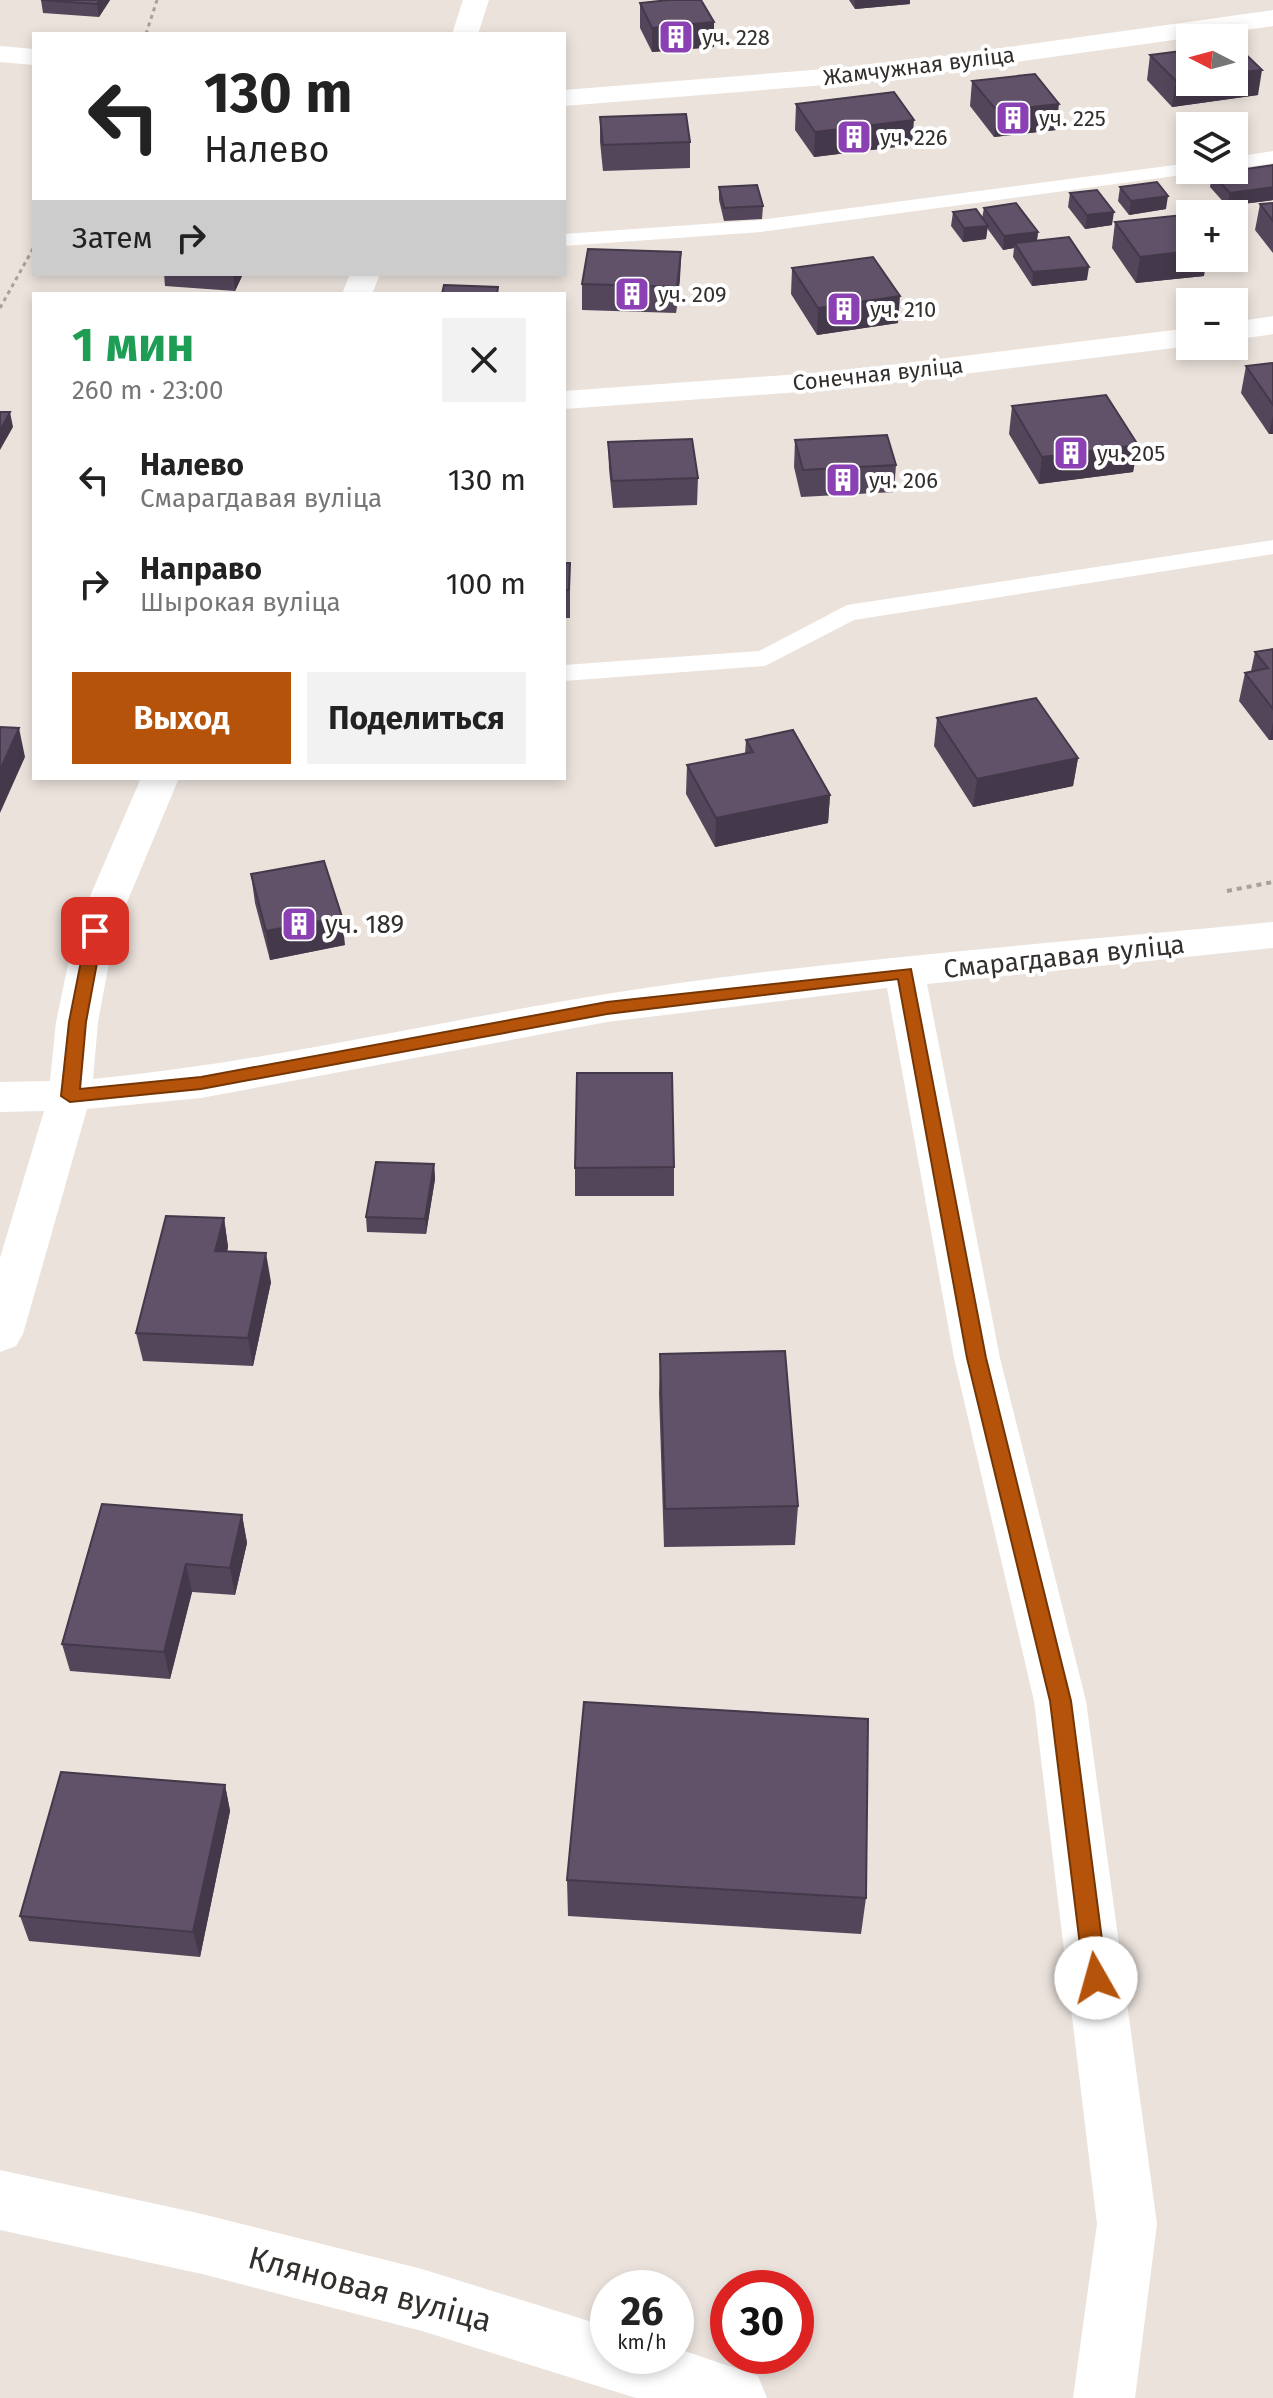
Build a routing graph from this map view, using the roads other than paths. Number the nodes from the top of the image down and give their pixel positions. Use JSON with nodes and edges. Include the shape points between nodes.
{"nodes":[{"id":1,"x":476,"y":0,"type":"edge"},
{"id":2,"x":1273,"y":18,"type":"edge"},
{"id":3,"x":466,"y":32,"type":"edge"},
{"id":4,"x":0,"y":54,"type":"edge"},
{"id":5,"x":32,"y":57,"type":"edge"},
{"id":6,"x":566,"y":98,"type":"edge"},
{"id":7,"x":1273,"y":157,"type":"edge"},
{"id":8,"x":1248,"y":161,"type":"edge"},
{"id":9,"x":1176,"y":171,"type":"edge"},
{"id":10,"x":566,"y":240,"type":"edge"},
{"id":11,"x":1273,"y":325,"type":"edge"},
{"id":12,"x":1248,"y":329,"type":"edge"},
{"id":13,"x":1176,"y":339,"type":"edge"},
{"id":14,"x":566,"y":400,"type":"edge"},
{"id":15,"x":1273,"y":547,"type":"edge"},
{"id":16,"x":566,"y":673,"type":"edge"},
{"id":17,"x":159,"y":780,"type":"edge"},
{"id":18,"x":1273,"y":935,"type":"edge"},
{"id":19,"x":905,"y":973,"type":"junction"},
{"id":20,"x":70,"y":1096,"type":"junction"},
{"id":21,"x":0,"y":1097,"type":"edge"},
{"id":22,"x":0,"y":1334,"type":"edge"},
{"id":23,"x":0,"y":2200,"type":"edge"},
{"id":24,"x":736,"y":2398,"type":"edge"},
{"id":25,"x":1104,"y":2398,"type":"edge"}],
"edges":[{"from":1,"to":3,"type":"street"},
{"from":2,"to":6,"type":"street","name":"Жамчужная вуліца","via":[[887,72]]},
{"from":4,"to":5,"type":"street"},
{"from":7,"to":8,"type":"lane"},
{"from":9,"to":10,"type":"lane","via":[[761,226]]},
{"from":11,"to":12,"type":"street"},
{"from":13,"to":14,"type":"street","name":"Сонечная вуліца","via":[[841,380]]},
{"from":15,"to":16,"type":"lane","via":[[847,613],[765,658]]},
{"from":17,"to":20,"type":"street","via":[[95,931],[77,1022]]},
{"from":18,"to":19,"type":"street","name":"Смарагдавая вуліца"},
{"from":19,"to":20,"type":"street","name":"Смарагдавая вуліца","via":[[607,1008],[201,1083]]},
{"from":19,"to":25,"type":"street","via":[[977,1358],[1060,1701],[1127,2224]]},
{"from":20,"to":21,"type":"street","name":"Смарагдавая вуліца"},
{"from":20,"to":22,"type":"street"},
{"from":23,"to":24,"type":"street","name":"Кляновая вуліца","via":[[422,2300]]}]}
